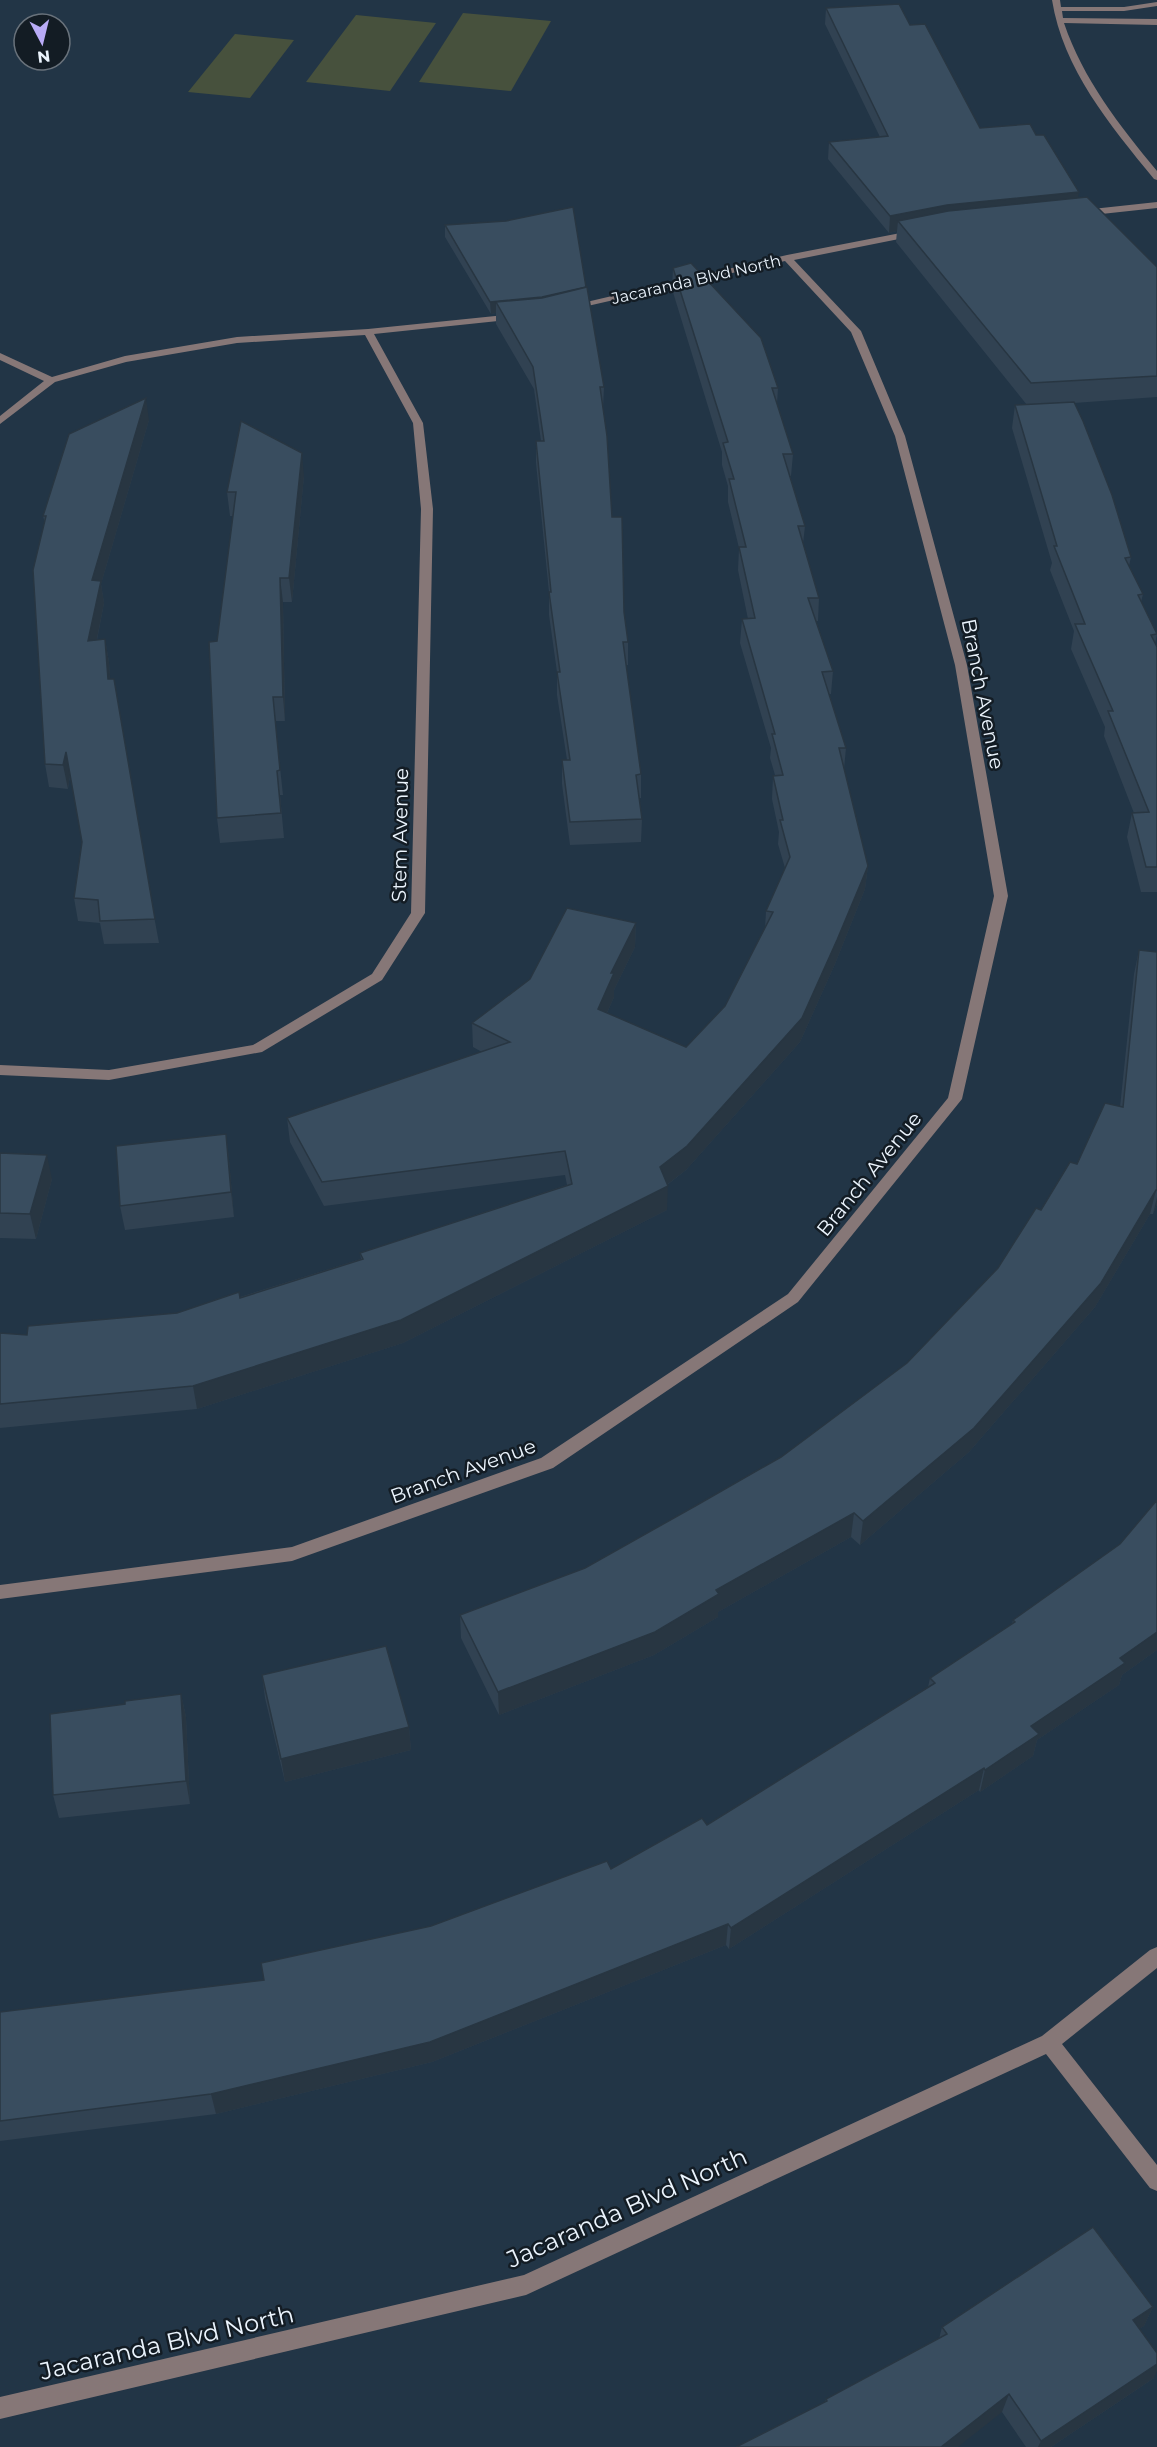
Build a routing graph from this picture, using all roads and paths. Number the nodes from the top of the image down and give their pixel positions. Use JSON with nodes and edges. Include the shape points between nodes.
{"nodes":[{"id":1,"x":1057,"y":4,"type":"edge"},
{"id":2,"x":1157,"y":4,"type":"edge"},
{"id":3,"x":1148,"y":7,"type":"junction"},
{"id":4,"x":1059,"y":20,"type":"junction"},
{"id":5,"x":1155,"y":23,"type":"edge"},
{"id":6,"x":1157,"y":177,"type":"edge"},
{"id":7,"x":1157,"y":205,"type":"edge"},
{"id":8,"x":1074,"y":214,"type":"edge"},
{"id":9,"x":922,"y":232,"type":"edge"},
{"id":10,"x":787,"y":258,"type":"junction"},
{"id":11,"x":554,"y":311,"type":"edge"},
{"id":12,"x":530,"y":315,"type":"edge"},
{"id":13,"x":368,"y":332,"type":"junction"},
{"id":14,"x":0,"y":356,"type":"edge"},
{"id":15,"x":51,"y":380,"type":"junction"},
{"id":16,"x":0,"y":421,"type":"edge"},
{"id":17,"x":0,"y":1070,"type":"edge"},
{"id":18,"x":0,"y":1592,"type":"edge"},
{"id":19,"x":1157,"y":1956,"type":"edge"},
{"id":20,"x":1049,"y":2043,"type":"junction"},
{"id":21,"x":1157,"y":2181,"type":"edge"},
{"id":22,"x":0,"y":2408,"type":"edge"}],
"edges":[{"from":1,"to":3,"type":"street"},
{"from":1,"to":4,"type":"street"},
{"from":2,"to":3,"type":"street"},
{"from":3,"to":5,"type":"street"},
{"from":4,"to":5,"type":"street"},
{"from":4,"to":6,"type":"street","via":[[1077,64],[1120,132]]},
{"from":7,"to":8,"type":"street"},
{"from":9,"to":10,"type":"street","name":"Jacaranda Blvd North"},
{"from":10,"to":11,"type":"street","name":"Jacaranda Blvd North"},
{"from":10,"to":18,"type":"street","name":"Branch Avenue","via":[[856,331],[900,436],[960,665],[1001,896],[955,1099],[793,1298],[547,1463],[292,1554]]},
{"from":12,"to":13,"type":"street"},
{"from":13,"to":15,"type":"street","via":[[237,340],[125,359]]},
{"from":13,"to":17,"type":"street","name":"Stem Avenue","via":[[418,423],[427,509],[418,913],[377,976],[257,1049],[109,1075]]},
{"from":14,"to":15,"type":"street"},
{"from":15,"to":16,"type":"street"},
{"from":19,"to":20,"type":"street","name":"Jacaranda Blvd North"},
{"from":20,"to":21,"type":"street"},
{"from":20,"to":22,"type":"street","name":"Jacaranda Blvd North","via":[[526,2285]]}]}
